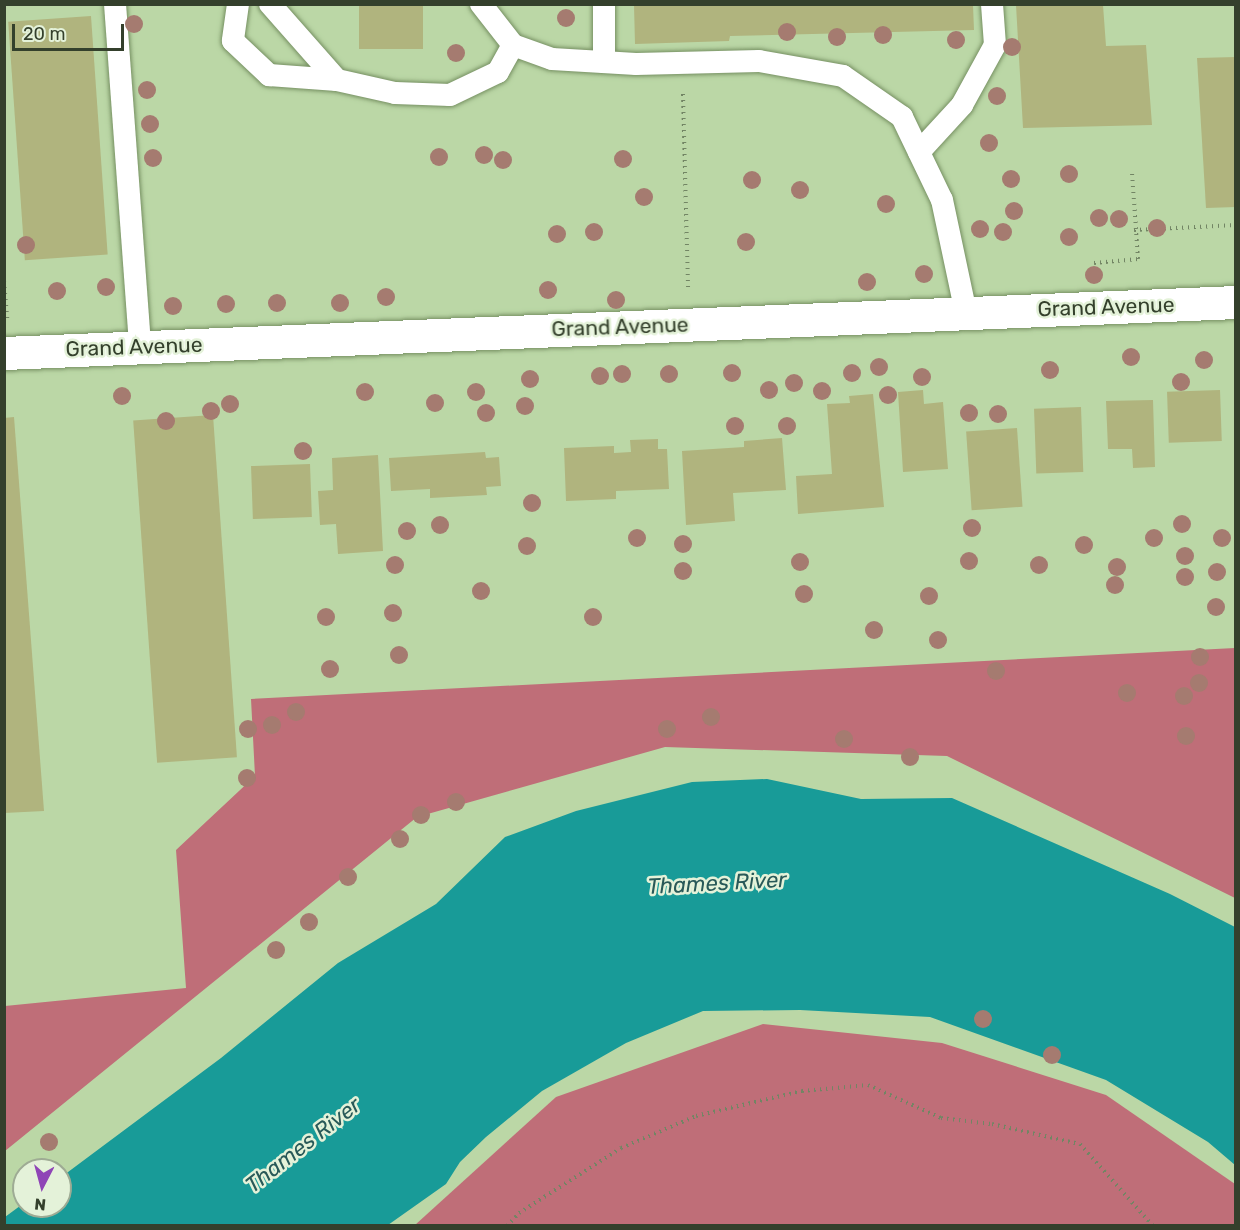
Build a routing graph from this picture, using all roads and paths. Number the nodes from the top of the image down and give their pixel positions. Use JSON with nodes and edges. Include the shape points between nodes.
{"nodes":[{"id":1,"x":115,"y":4,"type":"edge"},
{"id":2,"x":238,"y":4,"type":"edge"},
{"id":3,"x":270,"y":4,"type":"edge"},
{"id":4,"x":481,"y":4,"type":"edge"},
{"id":5,"x":604,"y":4,"type":"edge"},
{"id":6,"x":992,"y":4,"type":"edge"},
{"id":7,"x":513,"y":45,"type":"junction"},
{"id":8,"x":604,"y":62,"type":"junction"},
{"id":9,"x":683,"y":63,"type":"junction"},
{"id":10,"x":337,"y":80,"type":"junction"},
{"id":11,"x":919,"y":152,"type":"junction"},
{"id":12,"x":1132,"y":173,"type":"dead end"},
{"id":13,"x":1236,"y":225,"type":"edge"},
{"id":14,"x":1134,"y":230,"type":"junction"},
{"id":15,"x":1236,"y":302,"type":"edge"},
{"id":16,"x":1097,"y":307,"type":"junction"},
{"id":17,"x":966,"y":313,"type":"junction"},
{"id":18,"x":688,"y":324,"type":"junction"},
{"id":19,"x":140,"y":347,"type":"junction"},
{"id":20,"x":4,"y":352,"type":"edge"},
{"id":21,"x":507,"y":1226,"type":"edge"},
{"id":22,"x":1153,"y":1226,"type":"edge"}],
"edges":[{"from":1,"to":19,"type":"lane"},
{"from":2,"to":10,"type":"lane","via":[[232,41],[269,75]]},
{"from":3,"to":10,"type":"lane"},
{"from":4,"to":7,"type":"lane"},
{"from":5,"to":8,"type":"lane"},
{"from":6,"to":11,"type":"lane","via":[[995,45],[962,105]]},
{"from":7,"to":8,"type":"lane","via":[[552,59]]},
{"from":7,"to":10,"type":"lane","via":[[498,72],[450,95],[395,93]]},
{"from":8,"to":9,"type":"lane"},
{"from":9,"to":11,"type":"lane","via":[[759,61],[843,76],[902,117]]},
{"from":9,"to":18,"type":"path"},
{"from":11,"to":17,"type":"lane","via":[[942,200]]},
{"from":12,"to":14,"type":"path"},
{"from":13,"to":14,"type":"path"},
{"from":14,"to":16,"type":"path","via":[[1138,259],[1094,263]]},
{"from":15,"to":16,"type":"street","name":"Grand Avenue"},
{"from":16,"to":17,"type":"street","name":"Grand Avenue"},
{"from":17,"to":18,"type":"street","name":"Grand Avenue"},
{"from":18,"to":19,"type":"street","name":"Grand Avenue"},
{"from":19,"to":20,"type":"street","name":"Grand Avenue"},
{"from":21,"to":22,"type":"path","via":[[519,1213],[621,1148],[696,1116],[802,1091],[868,1085],[941,1118],[992,1124],[1080,1144]]}]}
